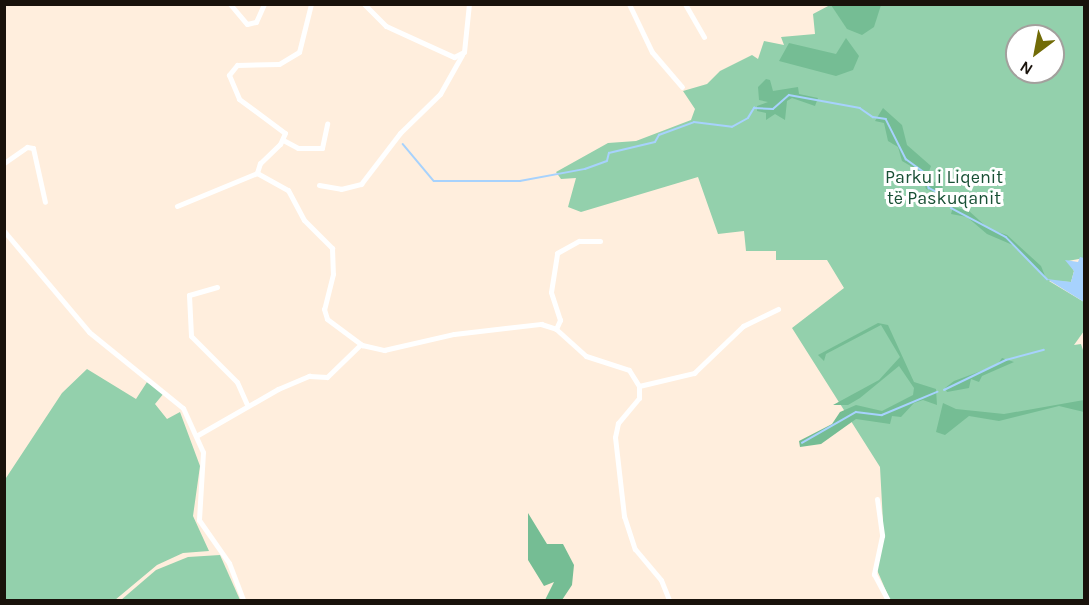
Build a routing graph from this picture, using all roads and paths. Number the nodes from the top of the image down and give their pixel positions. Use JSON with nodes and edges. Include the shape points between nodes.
{"nodes":[{"id":1,"x":230,"y":4,"type":"edge"},
{"id":2,"x":264,"y":4,"type":"edge"},
{"id":3,"x":311,"y":4,"type":"edge"},
{"id":4,"x":364,"y":4,"type":"edge"},
{"id":5,"x":469,"y":4,"type":"edge"},
{"id":6,"x":629,"y":4,"type":"edge"},
{"id":7,"x":685,"y":4,"type":"edge"},
{"id":8,"x":704,"y":37,"type":"dead end"},
{"id":9,"x":462,"y":55,"type":"junction"},
{"id":10,"x":682,"y":87,"type":"dead end"},
{"id":11,"x":327,"y":124,"type":"dead end"},
{"id":12,"x":283,"y":140,"type":"junction"},
{"id":13,"x":4,"y":163,"type":"edge"},
{"id":14,"x":257,"y":173,"type":"junction"},
{"id":15,"x":319,"y":185,"type":"dead end"},
{"id":16,"x":45,"y":202,"type":"dead end"},
{"id":17,"x":177,"y":206,"type":"dead end"},
{"id":18,"x":4,"y":231,"type":"edge"},
{"id":19,"x":600,"y":241,"type":"dead end"},
{"id":20,"x":217,"y":287,"type":"dead end"},
{"id":21,"x":778,"y":309,"type":"dead end"},
{"id":22,"x":556,"y":329,"type":"junction"},
{"id":23,"x":361,"y":344,"type":"junction"},
{"id":24,"x":639,"y":386,"type":"junction"},
{"id":25,"x":247,"y":404,"type":"junction"},
{"id":26,"x":196,"y":436,"type":"junction"},
{"id":27,"x":877,"y":499,"type":"dead end"},
{"id":28,"x":243,"y":600,"type":"edge"},
{"id":29,"x":669,"y":600,"type":"edge"},
{"id":30,"x":888,"y":600,"type":"edge"}],
"edges":[{"from":1,"to":2,"type":"street","via":[[247,24],[256,22]]},
{"from":3,"to":12,"type":"street","via":[[299,52],[279,64],[242,64],[229,71],[239,99],[284,130]]},
{"from":4,"to":9,"type":"street","via":[[394,31],[449,55]]},
{"from":5,"to":9,"type":"street"},
{"from":6,"to":10,"type":"street","via":[[652,52]]},
{"from":7,"to":8,"type":"street"},
{"from":9,"to":15,"type":"street","via":[[440,94],[400,133],[361,184],[342,189]]},
{"from":11,"to":12,"type":"street","via":[[322,148],[298,148]]},
{"from":12,"to":14,"type":"street","via":[[260,163]]},
{"from":13,"to":16,"type":"street","via":[[27,147],[33,148]]},
{"from":14,"to":17,"type":"street"},
{"from":14,"to":23,"type":"street","via":[[288,190],[304,220],[331,245],[333,274],[324,314]]},
{"from":18,"to":26,"type":"street","via":[[89,332],[174,397]]},
{"from":19,"to":22,"type":"street","via":[[579,241],[557,253],[551,292],[560,320]]},
{"from":20,"to":25,"type":"street","via":[[189,295],[191,336],[237,382]]},
{"from":21,"to":24,"type":"street","via":[[743,326],[694,373]]},
{"from":22,"to":23,"type":"street","via":[[541,324],[496,328],[436,337],[396,350]]},
{"from":22,"to":24,"type":"street","via":[[579,352],[629,370]]},
{"from":23,"to":25,"type":"street","via":[[324,378],[309,376]]},
{"from":24,"to":29,"type":"street","via":[[637,402],[618,423],[615,437],[624,516],[635,549],[661,580]]},
{"from":25,"to":26,"type":"street"},
{"from":26,"to":28,"type":"street","via":[[204,458],[199,520],[229,563]]},
{"from":27,"to":30,"type":"street","via":[[882,536],[874,574]]}]}
